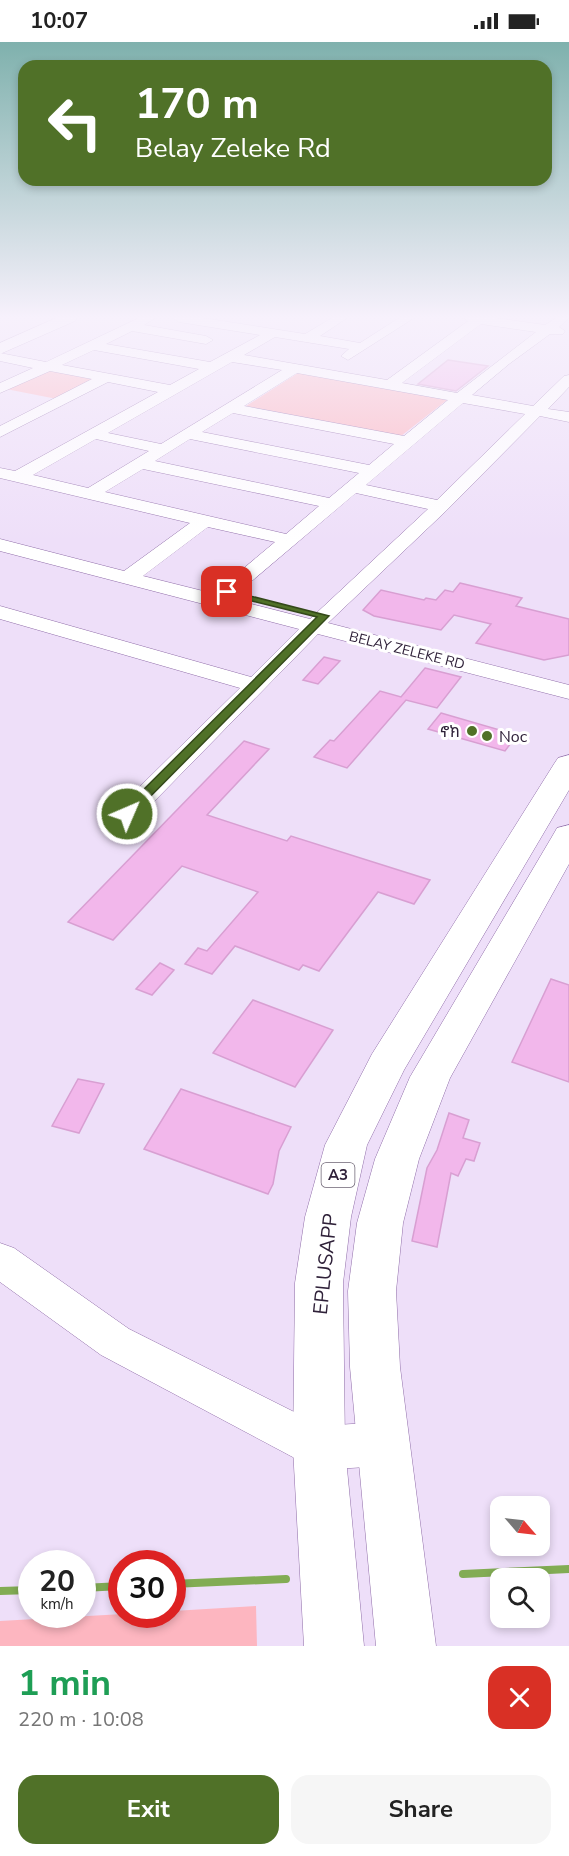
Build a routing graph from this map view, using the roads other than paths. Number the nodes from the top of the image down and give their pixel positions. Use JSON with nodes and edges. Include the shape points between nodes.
{"nodes":[{"id":1,"x":76,"y":393,"type":"edge"},
{"id":2,"x":167,"y":393,"type":"edge"},
{"id":3,"x":255,"y":393,"type":"edge"},
{"id":4,"x":430,"y":393,"type":"edge"},
{"id":5,"x":466,"y":393,"type":"edge"},
{"id":6,"x":555,"y":393,"type":"edge"},
{"id":7,"x":460,"y":398,"type":"junction"},
{"id":8,"x":230,"y":408,"type":"junction"},
{"id":9,"x":536,"y":411,"type":"junction"},
{"id":10,"x":569,"y":417,"type":"edge"},
{"id":11,"x":0,"y":432,"type":"edge"},
{"id":12,"x":93,"y":434,"type":"junction"},
{"id":13,"x":188,"y":434,"type":"junction"},
{"id":14,"x":408,"y":442,"type":"junction"},
{"id":15,"x":162,"y":449,"type":"junction"},
{"id":16,"x":139,"y":463,"type":"junction"},
{"id":17,"x":373,"y":471,"type":"junction"},
{"id":18,"x":9,"y":475,"type":"edge"},
{"id":19,"x":353,"y":487,"type":"junction"},
{"id":20,"x":90,"y":494,"type":"junction"},
{"id":21,"x":333,"y":504,"type":"junction"},
{"id":22,"x":441,"y":506,"type":"junction"},
{"id":23,"x":204,"y":520,"type":"junction"},
{"id":24,"x":289,"y":540,"type":"junction"},
{"id":25,"x":1,"y":544,"type":"edge"},
{"id":26,"x":133,"y":574,"type":"junction"},
{"id":27,"x":227,"y":592,"type":"junction"},
{"id":28,"x":0,"y":612,"type":"edge"},
{"id":29,"x":319,"y":621,"type":"junction"},
{"id":30,"x":569,"y":678,"type":"edge"},
{"id":31,"x":255,"y":685,"type":"junction"},
{"id":32,"x":569,"y":692,"type":"edge"},
{"id":33,"x":569,"y":764,"type":"edge"},
{"id":34,"x":127,"y":814,"type":"dead end"},
{"id":35,"x":569,"y":835,"type":"edge"},
{"id":36,"x":0,"y":1260,"type":"edge"},
{"id":37,"x":382,"y":1444,"type":"junction"},
{"id":38,"x":319,"y":1448,"type":"junction"},
{"id":39,"x":334,"y":1646,"type":"edge"},
{"id":40,"x":406,"y":1646,"type":"edge"}],
"edges":[{"from":1,"to":11,"type":"street"},
{"from":2,"to":12,"type":"street"},
{"from":3,"to":8,"type":"street"},
{"from":4,"to":7,"type":"street"},
{"from":5,"to":7,"type":"street"},
{"from":6,"to":9,"type":"street"},
{"from":7,"to":9,"type":"street"},
{"from":7,"to":14,"type":"street"},
{"from":8,"to":13,"type":"street"},
{"from":8,"to":14,"type":"street"},
{"from":9,"to":10,"type":"street"},
{"from":9,"to":22,"type":"street"},
{"from":12,"to":15,"type":"street"},
{"from":12,"to":18,"type":"street"},
{"from":13,"to":15,"type":"street"},
{"from":13,"to":17,"type":"street"},
{"from":14,"to":17,"type":"street"},
{"from":15,"to":16,"type":"street"},
{"from":16,"to":20,"type":"street"},
{"from":16,"to":21,"type":"street"},
{"from":17,"to":19,"type":"street"},
{"from":18,"to":20,"type":"street"},
{"from":19,"to":21,"type":"street"},
{"from":19,"to":22,"type":"street"},
{"from":20,"to":23,"type":"street"},
{"from":21,"to":24,"type":"street"},
{"from":22,"to":29,"type":"street"},
{"from":23,"to":24,"type":"street"},
{"from":23,"to":26,"type":"street"},
{"from":24,"to":27,"type":"street"},
{"from":25,"to":26,"type":"street","name":"BELAY ZELEKE RD"},
{"from":26,"to":27,"type":"street","name":"BELAY ZELEKE RD"},
{"from":26,"to":29,"type":"street","name":"BELAY ZELEKE RD"},
{"from":27,"to":29,"type":"street","name":"BELAY ZELEKE RD"},
{"from":28,"to":31,"type":"street"},
{"from":29,"to":30,"type":"street","name":"BELAY ZELEKE RD"},
{"from":29,"to":31,"type":"street"},
{"from":29,"to":32,"type":"street","name":"BELAY ZELEKE RD"},
{"from":31,"to":34,"type":"street"},
{"from":33,"to":38,"type":"main road","name":"EPLUSAPP","number":"A3","via":[[386,1065],[346,1145],[327,1217],[319,1283]]},
{"from":35,"to":37,"type":"main road","via":[[430,1077],[397,1159],[380,1223],[372,1291]]},
{"from":36,"to":38,"type":"street","via":[[115,1342]]},
{"from":37,"to":38,"type":"street"},
{"from":37,"to":40,"type":"main road"},
{"from":38,"to":39,"type":"main road","name":"EPLUSAPP","number":"A3"}]}
